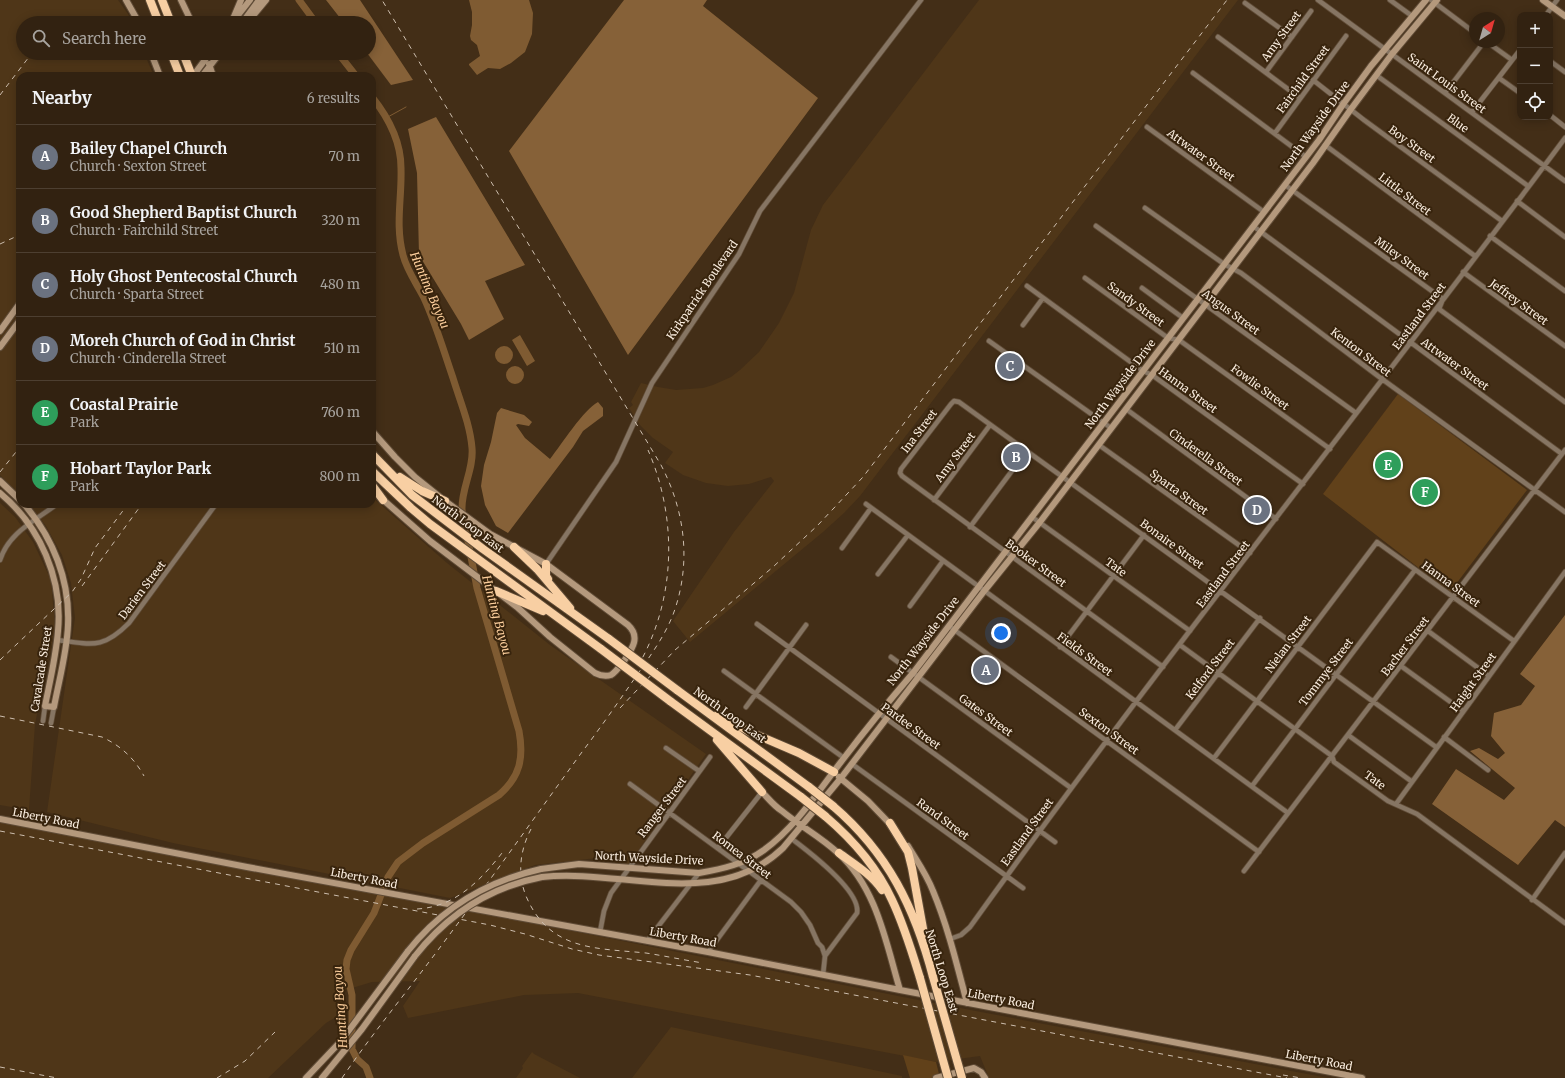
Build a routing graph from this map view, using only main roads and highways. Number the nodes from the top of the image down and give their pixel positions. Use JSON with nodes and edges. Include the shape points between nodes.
{"nodes":[{"id":1,"x":126,"y":0,"type":"edge"},
{"id":2,"x":162,"y":0,"type":"edge"},
{"id":3,"x":181,"y":0,"type":"edge"},
{"id":4,"x":241,"y":0,"type":"edge"},
{"id":5,"x":250,"y":0,"type":"edge"},
{"id":6,"x":258,"y":0,"type":"edge"},
{"id":7,"x":266,"y":0,"type":"edge"},
{"id":8,"x":1426,"y":0,"type":"edge"},
{"id":9,"x":1543,"y":0,"type":"edge"},
{"id":10,"x":1435,"y":1,"type":"edge"},
{"id":11,"x":150,"y":2,"type":"edge"},
{"id":12,"x":135,"y":16,"type":"edge"},
{"id":13,"x":156,"y":16,"type":"edge"},
{"id":14,"x":168,"y":16,"type":"edge"},
{"id":15,"x":189,"y":16,"type":"edge"},
{"id":16,"x":235,"y":16,"type":"edge"},
{"id":17,"x":237,"y":16,"type":"edge"},
{"id":18,"x":247,"y":16,"type":"edge"},
{"id":19,"x":253,"y":16,"type":"edge"},
{"id":20,"x":1565,"y":16,"type":"edge"},
{"id":21,"x":154,"y":60,"type":"edge"},
{"id":22,"x":174,"y":60,"type":"edge"},
{"id":23,"x":186,"y":60,"type":"edge"},
{"id":24,"x":203,"y":60,"type":"edge"},
{"id":25,"x":208,"y":60,"type":"edge"},
{"id":26,"x":215,"y":60,"type":"edge"},
{"id":27,"x":210,"y":66,"type":"junction"},
{"id":28,"x":159,"y":72,"type":"edge"},
{"id":29,"x":178,"y":72,"type":"edge"},
{"id":30,"x":191,"y":72,"type":"edge"},
{"id":31,"x":196,"y":72,"type":"edge"},
{"id":32,"x":205,"y":72,"type":"edge"},
{"id":33,"x":212,"y":72,"type":"edge"},
{"id":34,"x":1306,"y":157,"type":"junction"},
{"id":35,"x":1313,"y":163,"type":"junction"},
{"id":36,"x":16,"y":309,"type":"edge"},
{"id":37,"x":8,"y":320,"type":"junction"},
{"id":38,"x":15,"y":326,"type":"joint"},
{"id":39,"x":0,"y":331,"type":"edge"},
{"id":40,"x":0,"y":347,"type":"edge"},
{"id":41,"x":376,"y":435,"type":"edge"},
{"id":42,"x":376,"y":458,"type":"edge"},
{"id":43,"x":386,"y":468,"type":"junction"},
{"id":44,"x":376,"y":475,"type":"edge"},
{"id":45,"x":0,"y":481,"type":"edge"},
{"id":46,"x":376,"y":490,"type":"edge"},
{"id":47,"x":0,"y":493,"type":"edge"},
{"id":48,"x":376,"y":494,"type":"edge"},
{"id":49,"x":16,"y":496,"type":"edge"},
{"id":50,"x":384,"y":500,"type":"junction"},
{"id":51,"x":445,"y":501,"type":"junction"},
{"id":52,"x":27,"y":508,"type":"edge"},
{"id":53,"x":514,"y":547,"type":"junction"},
{"id":54,"x":56,"y":557,"type":"junction"},
{"id":55,"x":48,"y":560,"type":"junction"},
{"id":56,"x":546,"y":564,"type":"junction"},
{"id":57,"x":550,"y":584,"type":"junction"},
{"id":58,"x":496,"y":591,"type":"junction"},
{"id":59,"x":558,"y":618,"type":"junction"},
{"id":60,"x":577,"y":618,"type":"junction"},
{"id":61,"x":703,"y":709,"type":"junction"},
{"id":62,"x":708,"y":730,"type":"junction"},
{"id":63,"x":834,"y":772,"type":"junction"},
{"id":64,"x":841,"y":778,"type":"junction"},
{"id":65,"x":762,"y":792,"type":"joint"},
{"id":66,"x":0,"y":819,"type":"edge"},
{"id":67,"x":796,"y":821,"type":"junction"},
{"id":68,"x":890,"y":823,"type":"junction"},
{"id":69,"x":802,"y":826,"type":"junction"},
{"id":70,"x":839,"y":853,"type":"junction"},
{"id":71,"x":900,"y":918,"type":"junction"},
{"id":72,"x":926,"y":953,"type":"junction"},
{"id":73,"x":900,"y":990,"type":"junction"},
{"id":74,"x":967,"y":1003,"type":"junction"},
{"id":75,"x":306,"y":1078,"type":"edge"},
{"id":76,"x":322,"y":1078,"type":"edge"},
{"id":77,"x":936,"y":1078,"type":"edge"},
{"id":78,"x":948,"y":1078,"type":"edge"},
{"id":79,"x":962,"y":1078,"type":"edge"},
{"id":80,"x":985,"y":1078,"type":"edge"},
{"id":81,"x":1362,"y":1078,"type":"edge"}],
"edges":[{"from":1,"to":12,"type":"main road"},
{"from":2,"to":14,"type":"highway"},
{"from":3,"to":15,"type":"main road"},
{"from":4,"to":16,"type":"main road"},
{"from":5,"to":17,"type":"main road"},
{"from":6,"to":18,"type":"main road"},
{"from":7,"to":19,"type":"main road"},
{"from":8,"to":34,"type":"main road","name":"North Wayside Drive","via":[[1385,49]]},
{"from":9,"to":20,"type":"main road"},
{"from":10,"to":35,"type":"main road","name":"North Wayside Drive","via":[[1376,75]]},
{"from":11,"to":13,"type":"highway"},
{"from":21,"to":28,"type":"main road"},
{"from":22,"to":29,"type":"highway"},
{"from":23,"to":30,"type":"highway"},
{"from":24,"to":31,"type":"main road"},
{"from":25,"to":27,"type":"main road"},
{"from":26,"to":27,"type":"main road"},
{"from":27,"to":32,"type":"main road"},
{"from":27,"to":33,"type":"main road"},
{"from":34,"to":35,"type":"main road"},
{"from":34,"to":63,"type":"main road","name":"North Wayside Drive","via":[[913,673]]},
{"from":35,"to":64,"type":"main road","name":"North Wayside Drive","via":[[1040,522]]},
{"from":36,"to":37,"type":"main road"},
{"from":37,"to":38,"type":"main road"},
{"from":37,"to":39,"type":"main road"},
{"from":38,"to":40,"type":"main road"},
{"from":41,"to":51,"type":"main road","via":[[405,467]]},
{"from":42,"to":43,"type":"highway","name":"North Loop East"},
{"from":43,"to":51,"type":"highway","via":[[422,491]]},
{"from":43,"to":60,"type":"highway","name":"North Loop East","via":[[412,495]]},
{"from":44,"to":59,"type":"highway","name":"North Loop East","via":[[411,508]]},
{"from":45,"to":49,"type":"main road"},
{"from":46,"to":50,"type":"highway"},
{"from":47,"to":55,"type":"main road","name":"Cavalcade Street","via":[[29,524]]},
{"from":48,"to":50,"type":"main road"},
{"from":50,"to":58,"type":"main road","via":[[430,541]]},
{"from":51,"to":53,"type":"main road","via":[[490,534]]},
{"from":52,"to":54,"type":"main road","name":"Cavalcade Street","via":[[50,542]]},
{"from":53,"to":56,"type":"main road"},
{"from":53,"to":57,"type":"highway"},
{"from":54,"to":55,"type":"main road"},
{"from":54,"to":55,"type":"main road","name":"Cavalcade Street","via":[[67,598],[68,626],[54,707],[45,706],[59,620],[57,594]]},
{"from":56,"to":57,"type":"highway","via":[[546,576]]},
{"from":56,"to":58,"type":"main road","via":[[633,631],[633,648],[612,674],[601,676],[587,668]]},
{"from":57,"to":60,"type":"highway"},
{"from":58,"to":59,"type":"highway"},
{"from":59,"to":62,"type":"highway","name":"North Loop East","bridge":true},
{"from":60,"to":61,"type":"highway","name":"North Loop East","bridge":true},
{"from":61,"to":63,"type":"highway","via":[[716,712],[750,732],[799,753]]},
{"from":61,"to":72,"type":"highway","name":"North Loop East","bridge":true,"via":[[846,817],[892,874],[912,913]]},
{"from":62,"to":65,"type":"highway"},
{"from":62,"to":71,"type":"highway","name":"North Loop East","bridge":true,"via":[[801,797],[850,840],[892,898]]},
{"from":63,"to":64,"type":"main road"},
{"from":63,"to":67,"type":"main road","name":"North Wayside Drive"},
{"from":64,"to":68,"type":"main road"},
{"from":64,"to":69,"type":"main road","name":"North Wayside Drive"},
{"from":65,"to":67,"type":"main road","via":[[780,810]]},
{"from":66,"to":73,"type":"main road","name":"Liberty Road"},
{"from":67,"to":69,"type":"main road"},
{"from":67,"to":75,"type":"main road","name":"North Wayside Drive","bridge":true,"via":[[764,851],[739,864],[717,870],[699,873],[579,864],[541,869],[508,878],[468,896],[425,931],[341,1041]]},
{"from":68,"to":72,"type":"highway","via":[[908,852]]},
{"from":68,"to":74,"type":"main road","via":[[923,870],[934,892]]},
{"from":69,"to":70,"type":"main road"},
{"from":69,"to":76,"type":"main road","name":"North Wayside Drive","bridge":true,"via":[[774,856],[749,871],[713,882],[668,884],[572,875],[542,877],[506,887],[475,902],[439,928]]},
{"from":70,"to":71,"type":"highway","via":[[878,884]]},
{"from":70,"to":73,"type":"main road","via":[[856,873],[871,898],[881,923]]},
{"from":71,"to":78,"type":"highway","name":"North Loop East","bridge":true},
{"from":72,"to":79,"type":"highway","name":"North Loop East","bridge":true},
{"from":73,"to":74,"type":"main road","name":"Liberty Road"},
{"from":74,"to":81,"type":"main road","name":"Liberty Road"},
{"from":77,"to":80,"type":"main road","via":[[974,1068]]}]}
